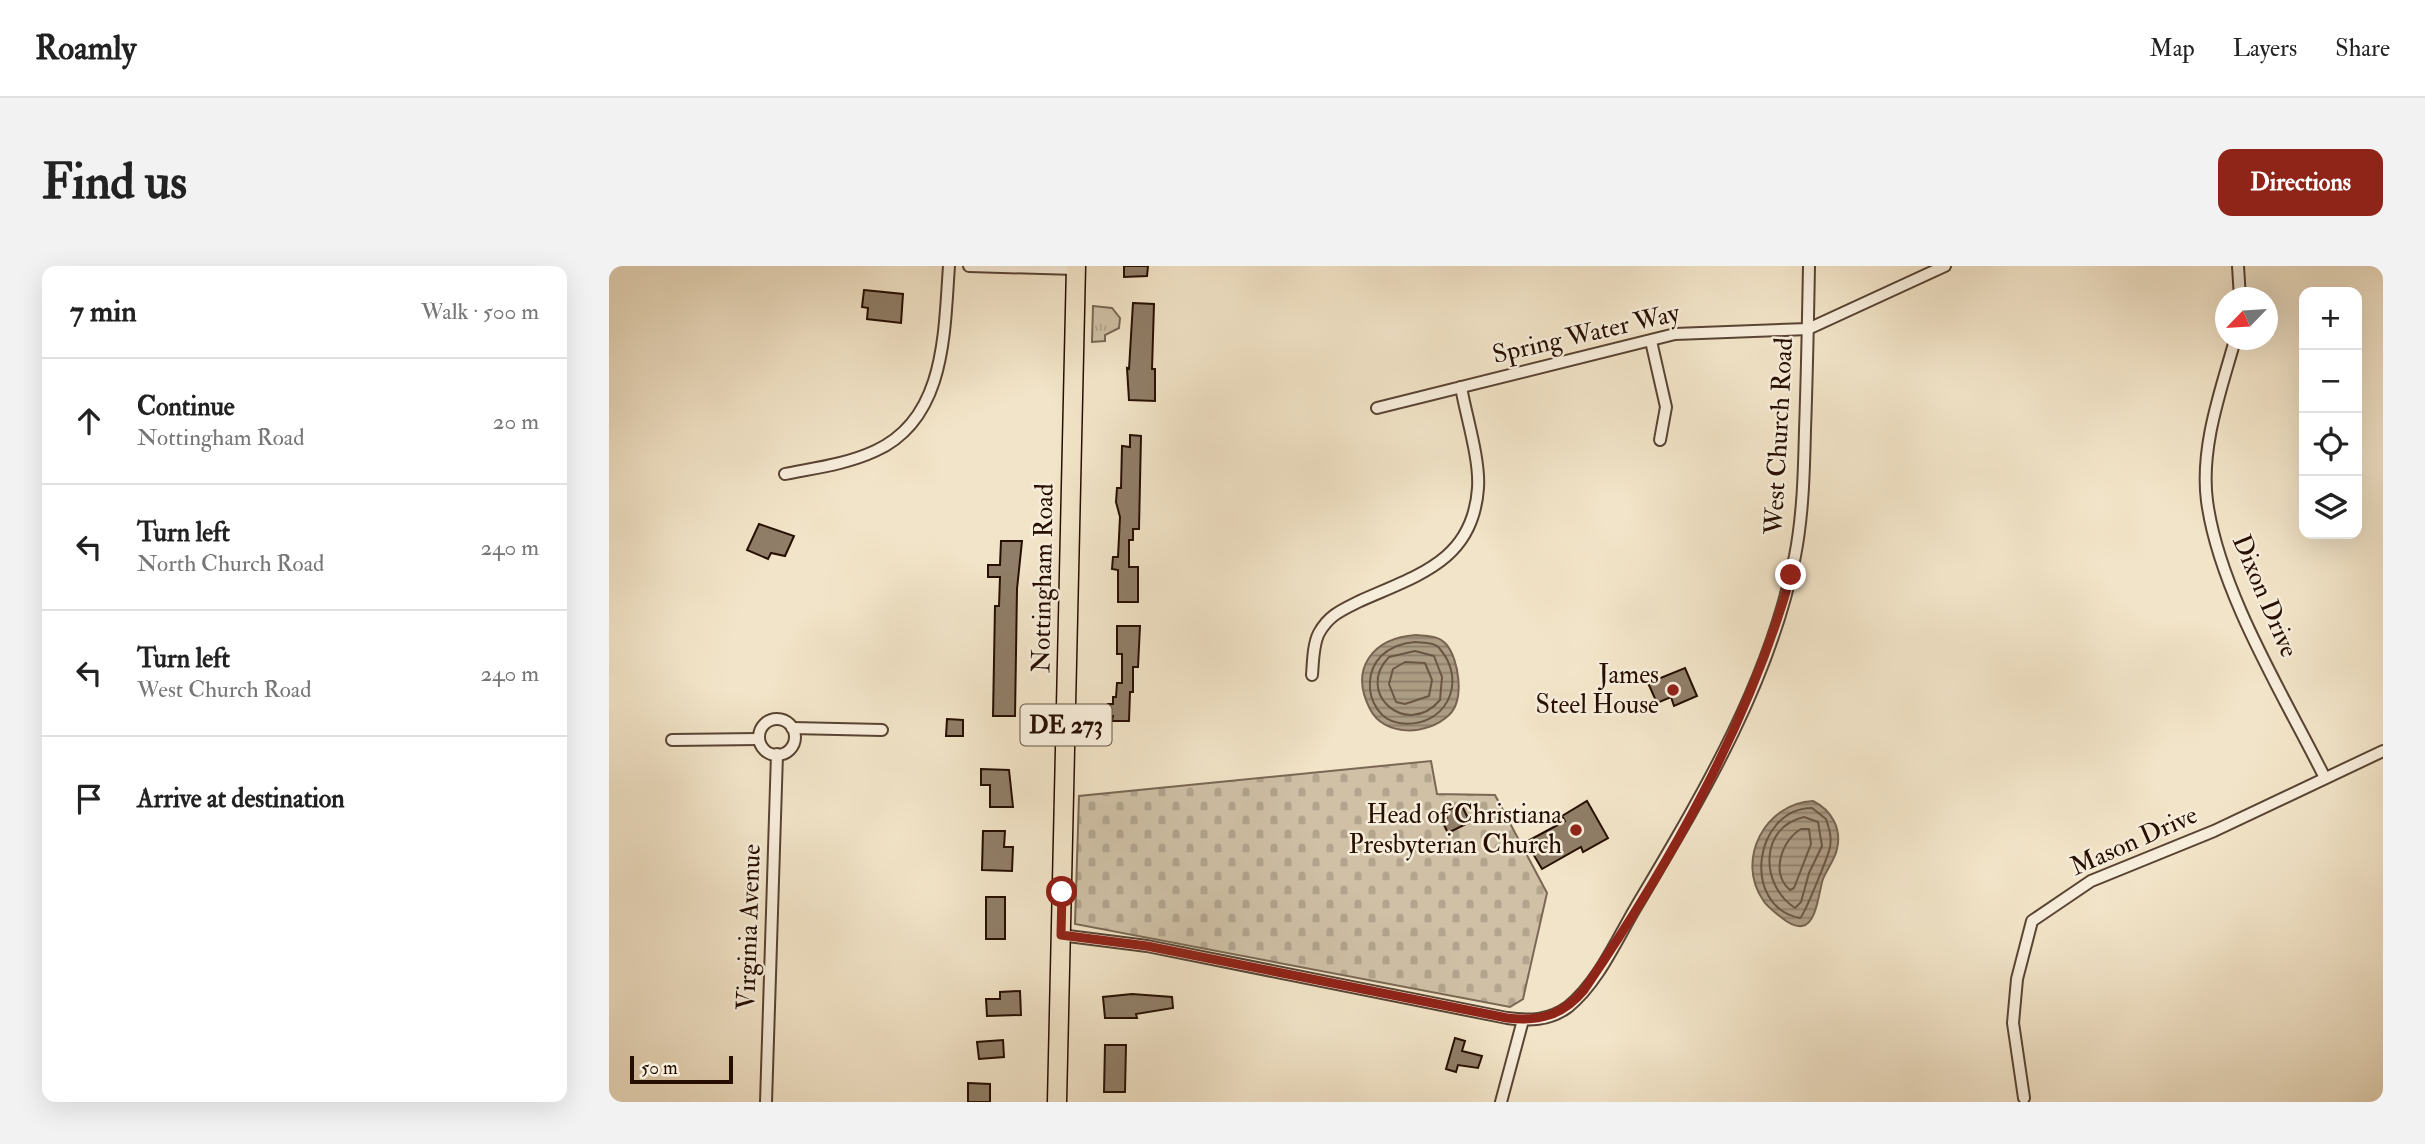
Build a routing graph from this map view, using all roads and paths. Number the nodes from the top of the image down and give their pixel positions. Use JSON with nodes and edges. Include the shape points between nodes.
{"nodes":[{"id":1,"x":949,"y":266,"type":"edge"},
{"id":2,"x":969,"y":266,"type":"edge"},
{"id":3,"x":1809,"y":266,"type":"edge"},
{"id":4,"x":1945,"y":266,"type":"edge"},
{"id":5,"x":2238,"y":266,"type":"edge"},
{"id":6,"x":1076,"y":268,"type":"edge"},
{"id":7,"x":2239,"y":287,"type":"edge"},
{"id":8,"x":1808,"y":328,"type":"junction"},
{"id":9,"x":1651,"y":341,"type":"junction"},
{"id":10,"x":2232,"y":350,"type":"edge"},
{"id":11,"x":1461,"y":387,"type":"junction"},
{"id":12,"x":1377,"y":408,"type":"dead end"},
{"id":13,"x":1660,"y":440,"type":"dead end"},
{"id":14,"x":785,"y":474,"type":"dead end"},
{"id":15,"x":1312,"y":675,"type":"dead end"},
{"id":16,"x":792,"y":728,"type":"junction"},
{"id":17,"x":882,"y":730,"type":"dead end"},
{"id":18,"x":759,"y":739,"type":"junction"},
{"id":19,"x":672,"y":740,"type":"dead end"},
{"id":20,"x":2383,"y":751,"type":"edge"},
{"id":21,"x":778,"y":754,"type":"junction"},
{"id":22,"x":2325,"y":778,"type":"junction"},
{"id":23,"x":1061,"y":935,"type":"junction"},
{"id":24,"x":1523,"y":1020,"type":"junction"},
{"id":25,"x":2024,"y":1097,"type":"dead end"},
{"id":26,"x":766,"y":1102,"type":"edge"},
{"id":27,"x":1057,"y":1102,"type":"edge"},
{"id":28,"x":1501,"y":1102,"type":"edge"}],
"edges":[{"from":1,"to":14,"type":"street","via":[[938,368],[928,398],[913,422],[876,451]]},
{"from":2,"to":6,"type":"street"},
{"from":3,"to":8,"type":"street","name":"West Church Road"},
{"from":4,"to":8,"type":"street"},
{"from":5,"to":7,"type":"street"},
{"from":6,"to":23,"type":"main road","name":"Nottingham Road","number":"DE 273"},
{"from":8,"to":9,"type":"street","name":"Spring Water Way","via":[[1697,331]]},
{"from":8,"to":24,"type":"street","name":"West Church Road","via":[[1798,538],[1786,592],[1748,698],[1693,810],[1584,990],[1554,1015]]},
{"from":9,"to":11,"type":"street","name":"Spring Water Way"},
{"from":9,"to":13,"type":"street","via":[[1666,407]]},
{"from":10,"to":22,"type":"street","name":"Dixon Drive","via":[[2212,426],[2206,499],[2224,570]]},
{"from":11,"to":12,"type":"street","name":"Spring Water Way"},
{"from":11,"to":15,"type":"street","via":[[1478,483],[1476,508],[1466,536],[1430,569],[1333,614],[1317,635]]},
{"from":16,"to":17,"type":"street"},
{"from":16,"to":18,"type":"street","via":[[783,720],[771,720],[761,727]]},
{"from":16,"to":21,"type":"street","name":"Virginia Avenue","via":[[792,745]]},
{"from":18,"to":19,"type":"street"},
{"from":18,"to":21,"type":"street","via":[[767,752]]},
{"from":20,"to":22,"type":"street","name":"Mason Drive"},
{"from":21,"to":26,"type":"street","name":"Virginia Avenue"},
{"from":22,"to":25,"type":"street","name":"Mason Drive","via":[[2214,831],[2091,880],[2032,921],[2017,979],[2013,1023]]},
{"from":23,"to":24,"type":"street","via":[[1125,942]]},
{"from":23,"to":27,"type":"main road","name":"Nottingham Road","number":"DE 273"},
{"from":24,"to":28,"type":"street"}]}
